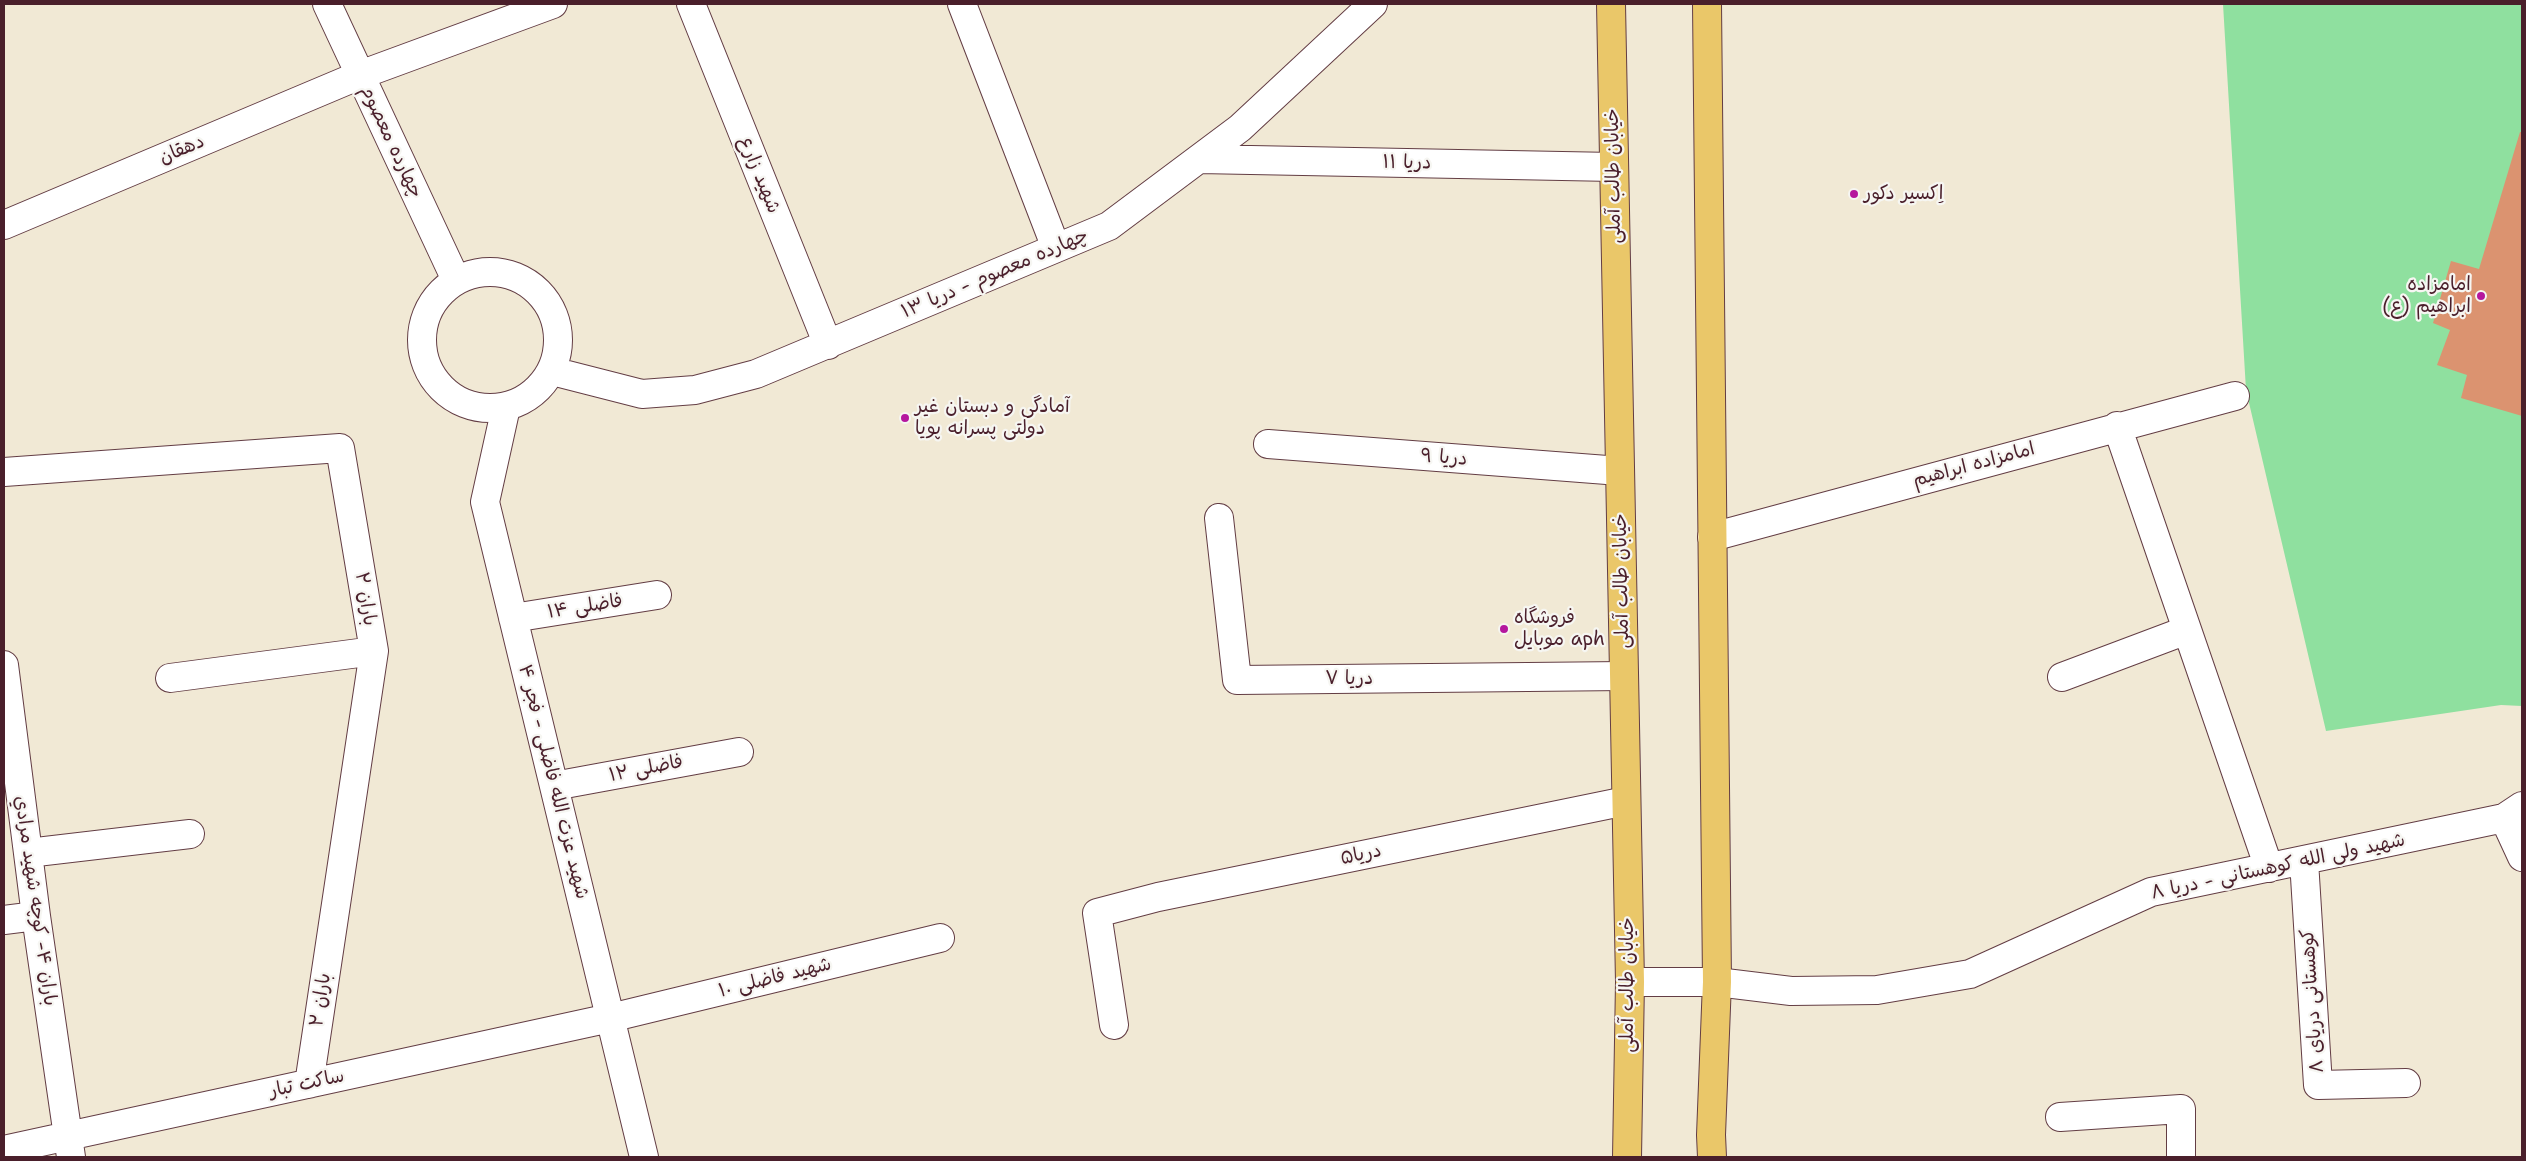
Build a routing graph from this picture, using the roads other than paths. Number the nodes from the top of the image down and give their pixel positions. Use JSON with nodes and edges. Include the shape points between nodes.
{"nodes":[{"id":1,"x":327,"y":4,"type":"edge"},
{"id":2,"x":553,"y":4,"type":"edge"},
{"id":3,"x":691,"y":4,"type":"edge"},
{"id":4,"x":962,"y":4,"type":"edge"},
{"id":5,"x":1373,"y":4,"type":"edge"},
{"id":6,"x":1611,"y":4,"type":"edge"},
{"id":7,"x":1707,"y":4,"type":"edge"},
{"id":8,"x":360,"y":75,"type":"junction"},
{"id":9,"x":1199,"y":159,"type":"junction"},
{"id":10,"x":1614,"y":167,"type":"junction"},
{"id":11,"x":4,"y":225,"type":"edge"},
{"id":12,"x":1056,"y":248,"type":"junction"},
{"id":13,"x":456,"y":280,"type":"junction"},
{"id":14,"x":828,"y":346,"type":"junction"},
{"id":15,"x":552,"y":371,"type":"junction"},
{"id":16,"x":2235,"y":396,"type":"dead end"},
{"id":17,"x":506,"y":407,"type":"junction"},
{"id":18,"x":2117,"y":426,"type":"junction"},
{"id":19,"x":1268,"y":444,"type":"dead end"},
{"id":20,"x":1620,"y":471,"type":"junction"},
{"id":21,"x":4,"y":472,"type":"edge"},
{"id":22,"x":1219,"y":518,"type":"dead end"},
{"id":23,"x":1712,"y":537,"type":"junction"},
{"id":24,"x":657,"y":595,"type":"dead end"},
{"id":25,"x":513,"y":618,"type":"junction"},
{"id":26,"x":2188,"y":630,"type":"junction"},
{"id":27,"x":374,"y":651,"type":"junction"},
{"id":28,"x":4,"y":665,"type":"edge"},
{"id":29,"x":1624,"y":676,"type":"junction"},
{"id":30,"x":2062,"y":677,"type":"dead end"},
{"id":31,"x":170,"y":678,"type":"dead end"},
{"id":32,"x":8,"y":737,"type":"edge"},
{"id":33,"x":739,"y":752,"type":"dead end"},
{"id":34,"x":554,"y":786,"type":"junction"},
{"id":35,"x":1626,"y":801,"type":"junction"},
{"id":36,"x":2513,"y":812,"type":"edge"},
{"id":37,"x":190,"y":834,"type":"dead end"},
{"id":38,"x":28,"y":853,"type":"junction"},
{"id":39,"x":2522,"y":857,"type":"edge"},
{"id":40,"x":2304,"y":860,"type":"junction"},
{"id":41,"x":2269,"y":868,"type":"junction"},
{"id":42,"x":36,"y":916,"type":"junction"},
{"id":43,"x":4,"y":920,"type":"edge"},
{"id":44,"x":940,"y":938,"type":"dead end"},
{"id":45,"x":1630,"y":982,"type":"junction"},
{"id":46,"x":1717,"y":982,"type":"junction"},
{"id":47,"x":610,"y":1018,"type":"junction"},
{"id":48,"x":1114,"y":1025,"type":"dead end"},
{"id":49,"x":2406,"y":1082,"type":"dead end"},
{"id":50,"x":309,"y":1084,"type":"junction"},
{"id":51,"x":2060,"y":1117,"type":"dead end"},
{"id":52,"x":69,"y":1147,"type":"edge"},
{"id":53,"x":4,"y":1150,"type":"edge"},
{"id":54,"x":644,"y":1157,"type":"edge"},
{"id":55,"x":1627,"y":1157,"type":"edge"},
{"id":56,"x":1712,"y":1157,"type":"edge"},
{"id":57,"x":2181,"y":1157,"type":"edge"}],
"edges":[{"from":1,"to":8,"type":"street","name":"چهارده معصوم"},
{"from":2,"to":8,"type":"street","name":"دهقان"},
{"from":3,"to":14,"type":"street","name":"شهید زارع"},
{"from":4,"to":12,"type":"street"},
{"from":5,"to":9,"type":"street","name":"چهارده معصوم - دریا ۱۳","via":[[1240,128]]},
{"from":6,"to":10,"type":"main road","name":"خیابان طالب آملی"},
{"from":7,"to":23,"type":"main road"},
{"from":8,"to":11,"type":"street","name":"دهقان"},
{"from":8,"to":13,"type":"street","name":"چهارده معصوم"},
{"from":9,"to":10,"type":"street","name":"دریا ۱۱"},
{"from":9,"to":12,"type":"street","name":"چهارده معصوم - دریا ۱۳","via":[[1110,226]]},
{"from":10,"to":20,"type":"main road","name":"خیابان طالب آملی"},
{"from":12,"to":14,"type":"street","name":"چهارده معصوم - دریا ۱۳"},
{"from":13,"to":15,"type":"street","via":[[476,273],[498,272],[519,278],[537,290],[550,308],[558,328],[558,350]]},
{"from":13,"to":17,"type":"street","via":[[439,294],[427,312],[422,333],[425,361],[431,375],[445,392],[463,403],[484,409]]},
{"from":14,"to":15,"type":"street","name":"چهارده معصوم - دریا ۱۳","via":[[756,374],[695,390],[642,394]]},
{"from":15,"to":17,"type":"street","via":[[537,390]]},
{"from":16,"to":18,"type":"street","name":"امامزاده ابراهیم"},
{"from":17,"to":25,"type":"street","name":"شهید عزت الله فاضلی - فجر ۴","via":[[485,502]]},
{"from":18,"to":23,"type":"street","name":"امامزاده ابراهیم"},
{"from":18,"to":26,"type":"street"},
{"from":19,"to":20,"type":"street","name":"دریا ۹"},
{"from":20,"to":29,"type":"main road","name":"خیابان طالب آملی"},
{"from":21,"to":27,"type":"street","name":"باران ۲","via":[[340,448]]},
{"from":22,"to":29,"type":"street","name":"دریا ۷","via":[[1237,680]]},
{"from":23,"to":46,"type":"main road"},
{"from":24,"to":25,"type":"street","name":"فاضلی ۱۴"},
{"from":25,"to":34,"type":"street","name":"شهید عزت الله فاضلی - فجر ۴"},
{"from":26,"to":30,"type":"street"},
{"from":26,"to":41,"type":"street"},
{"from":27,"to":31,"type":"street"},
{"from":27,"to":50,"type":"street","name":"باران ۲"},
{"from":28,"to":32,"type":"street","name":"باران ۴- كوچه شهيد مرادي"},
{"from":29,"to":35,"type":"main road","name":"خیابان طالب آملی"},
{"from":32,"to":38,"type":"street","name":"باران ۴- كوچه شهيد مرادي"},
{"from":33,"to":34,"type":"street","name":"فاضلی ۱۲"},
{"from":34,"to":47,"type":"street","name":"شهید عزت الله فاضلی - فجر ۴"},
{"from":35,"to":45,"type":"main road","name":"خیابان طالب آملی"},
{"from":35,"to":48,"type":"street","name":"دریا۵","via":[[1158,897],[1097,913]]},
{"from":36,"to":39,"type":"street"},
{"from":36,"to":40,"type":"street","name":"شهید ولی الله کوهستانی - دریا ۸"},
{"from":37,"to":38,"type":"street"},
{"from":38,"to":42,"type":"street","name":"باران ۴- كوچه شهيد مرادي"},
{"from":40,"to":41,"type":"street","name":"شهید ولی الله کوهستانی - دریا ۸"},
{"from":40,"to":49,"type":"street","name":"کوهستانی دریای ۸","via":[[2318,1084]]},
{"from":41,"to":46,"type":"street","name":"شهید ولی الله کوهستانی - دریا ۸","via":[[2151,892],[1970,974],[1877,990],[1791,991]]},
{"from":42,"to":43,"type":"street"},
{"from":42,"to":52,"type":"street","name":"باران ۴- كوچه شهيد مرادي"},
{"from":44,"to":47,"type":"street","name":"شهید فاضلی ۱۰"},
{"from":45,"to":46,"type":"street","name":"شهید ولی الله کوهستانی - دریا ۸"},
{"from":45,"to":55,"type":"main road","name":"خیابان طالب آملی"},
{"from":46,"to":56,"type":"main road"},
{"from":47,"to":50,"type":"street","name":"ساکت تبار"},
{"from":47,"to":54,"type":"street","name":"شهید عزت الله فاضلی - فجر ۴"},
{"from":50,"to":52,"type":"street","name":"ساکت تبار"},
{"from":51,"to":57,"type":"street","via":[[2181,1109]]},
{"from":52,"to":53,"type":"street","name":"ساکت تبار"}]}
